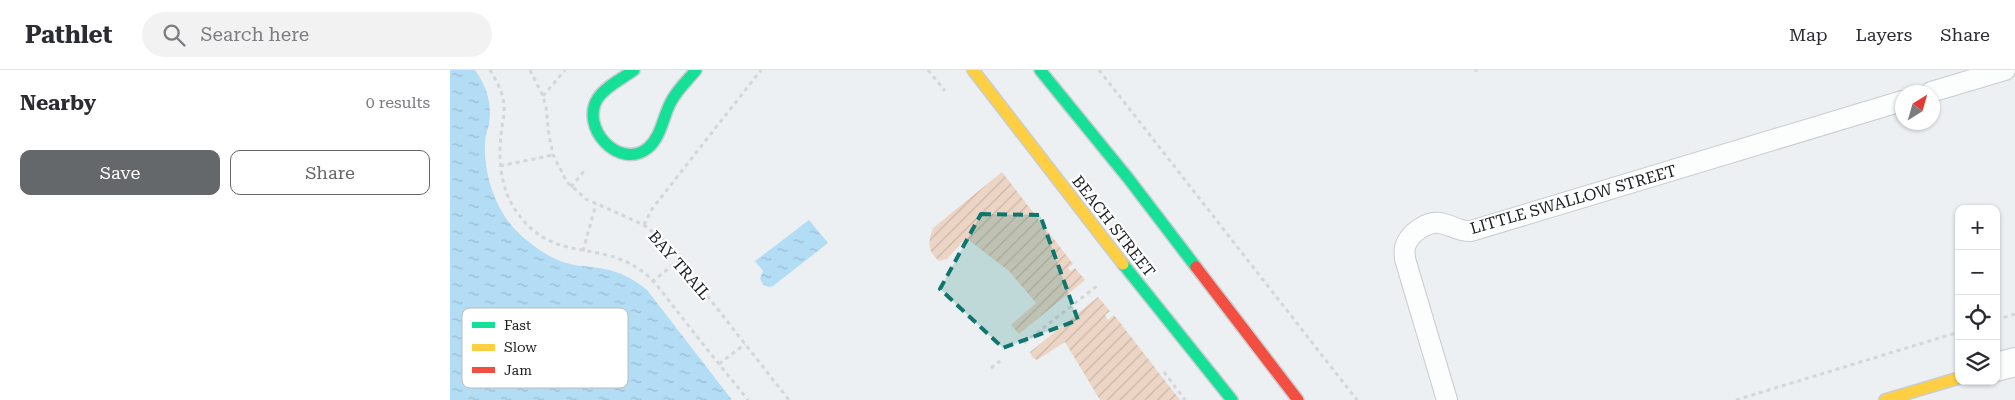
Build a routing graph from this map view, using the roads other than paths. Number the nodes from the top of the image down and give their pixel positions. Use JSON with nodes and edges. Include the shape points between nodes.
{"nodes":[{"id":1,"x":634,"y":70,"type":"edge"},
{"id":2,"x":696,"y":70,"type":"edge"},
{"id":3,"x":973,"y":70,"type":"edge"},
{"id":4,"x":1040,"y":70,"type":"edge"},
{"id":5,"x":2006,"y":70,"type":"edge"},
{"id":6,"x":1940,"y":89,"type":"edge"},
{"id":7,"x":1895,"y":103,"type":"edge"},
{"id":8,"x":2015,"y":362,"type":"edge"},
{"id":9,"x":2000,"y":366,"type":"edge"},
{"id":10,"x":1955,"y":379,"type":"edge"},
{"id":11,"x":1232,"y":400,"type":"edge"},
{"id":12,"x":1298,"y":400,"type":"edge"},
{"id":13,"x":1447,"y":400,"type":"edge"},
{"id":14,"x":1885,"y":400,"type":"edge"}],
"edges":[{"from":1,"to":2,"type":"street","via":[[598,98],[592,114],[597,134],[606,144],[614,150],[633,154],[646,150],[654,141],[674,98]]},
{"from":3,"to":11,"type":"street","name":"BEACH STREET","via":[[1081,212]]},
{"from":4,"to":12,"type":"street","via":[[1128,178]]},
{"from":5,"to":6,"type":"lane"},
{"from":7,"to":13,"type":"lane","name":"LITTLE SWALLOW STREET","via":[[1471,230],[1462,231],[1439,223],[1421,228],[1407,242],[1405,259]]},
{"from":8,"to":9,"type":"street"},
{"from":10,"to":14,"type":"street"}]}
